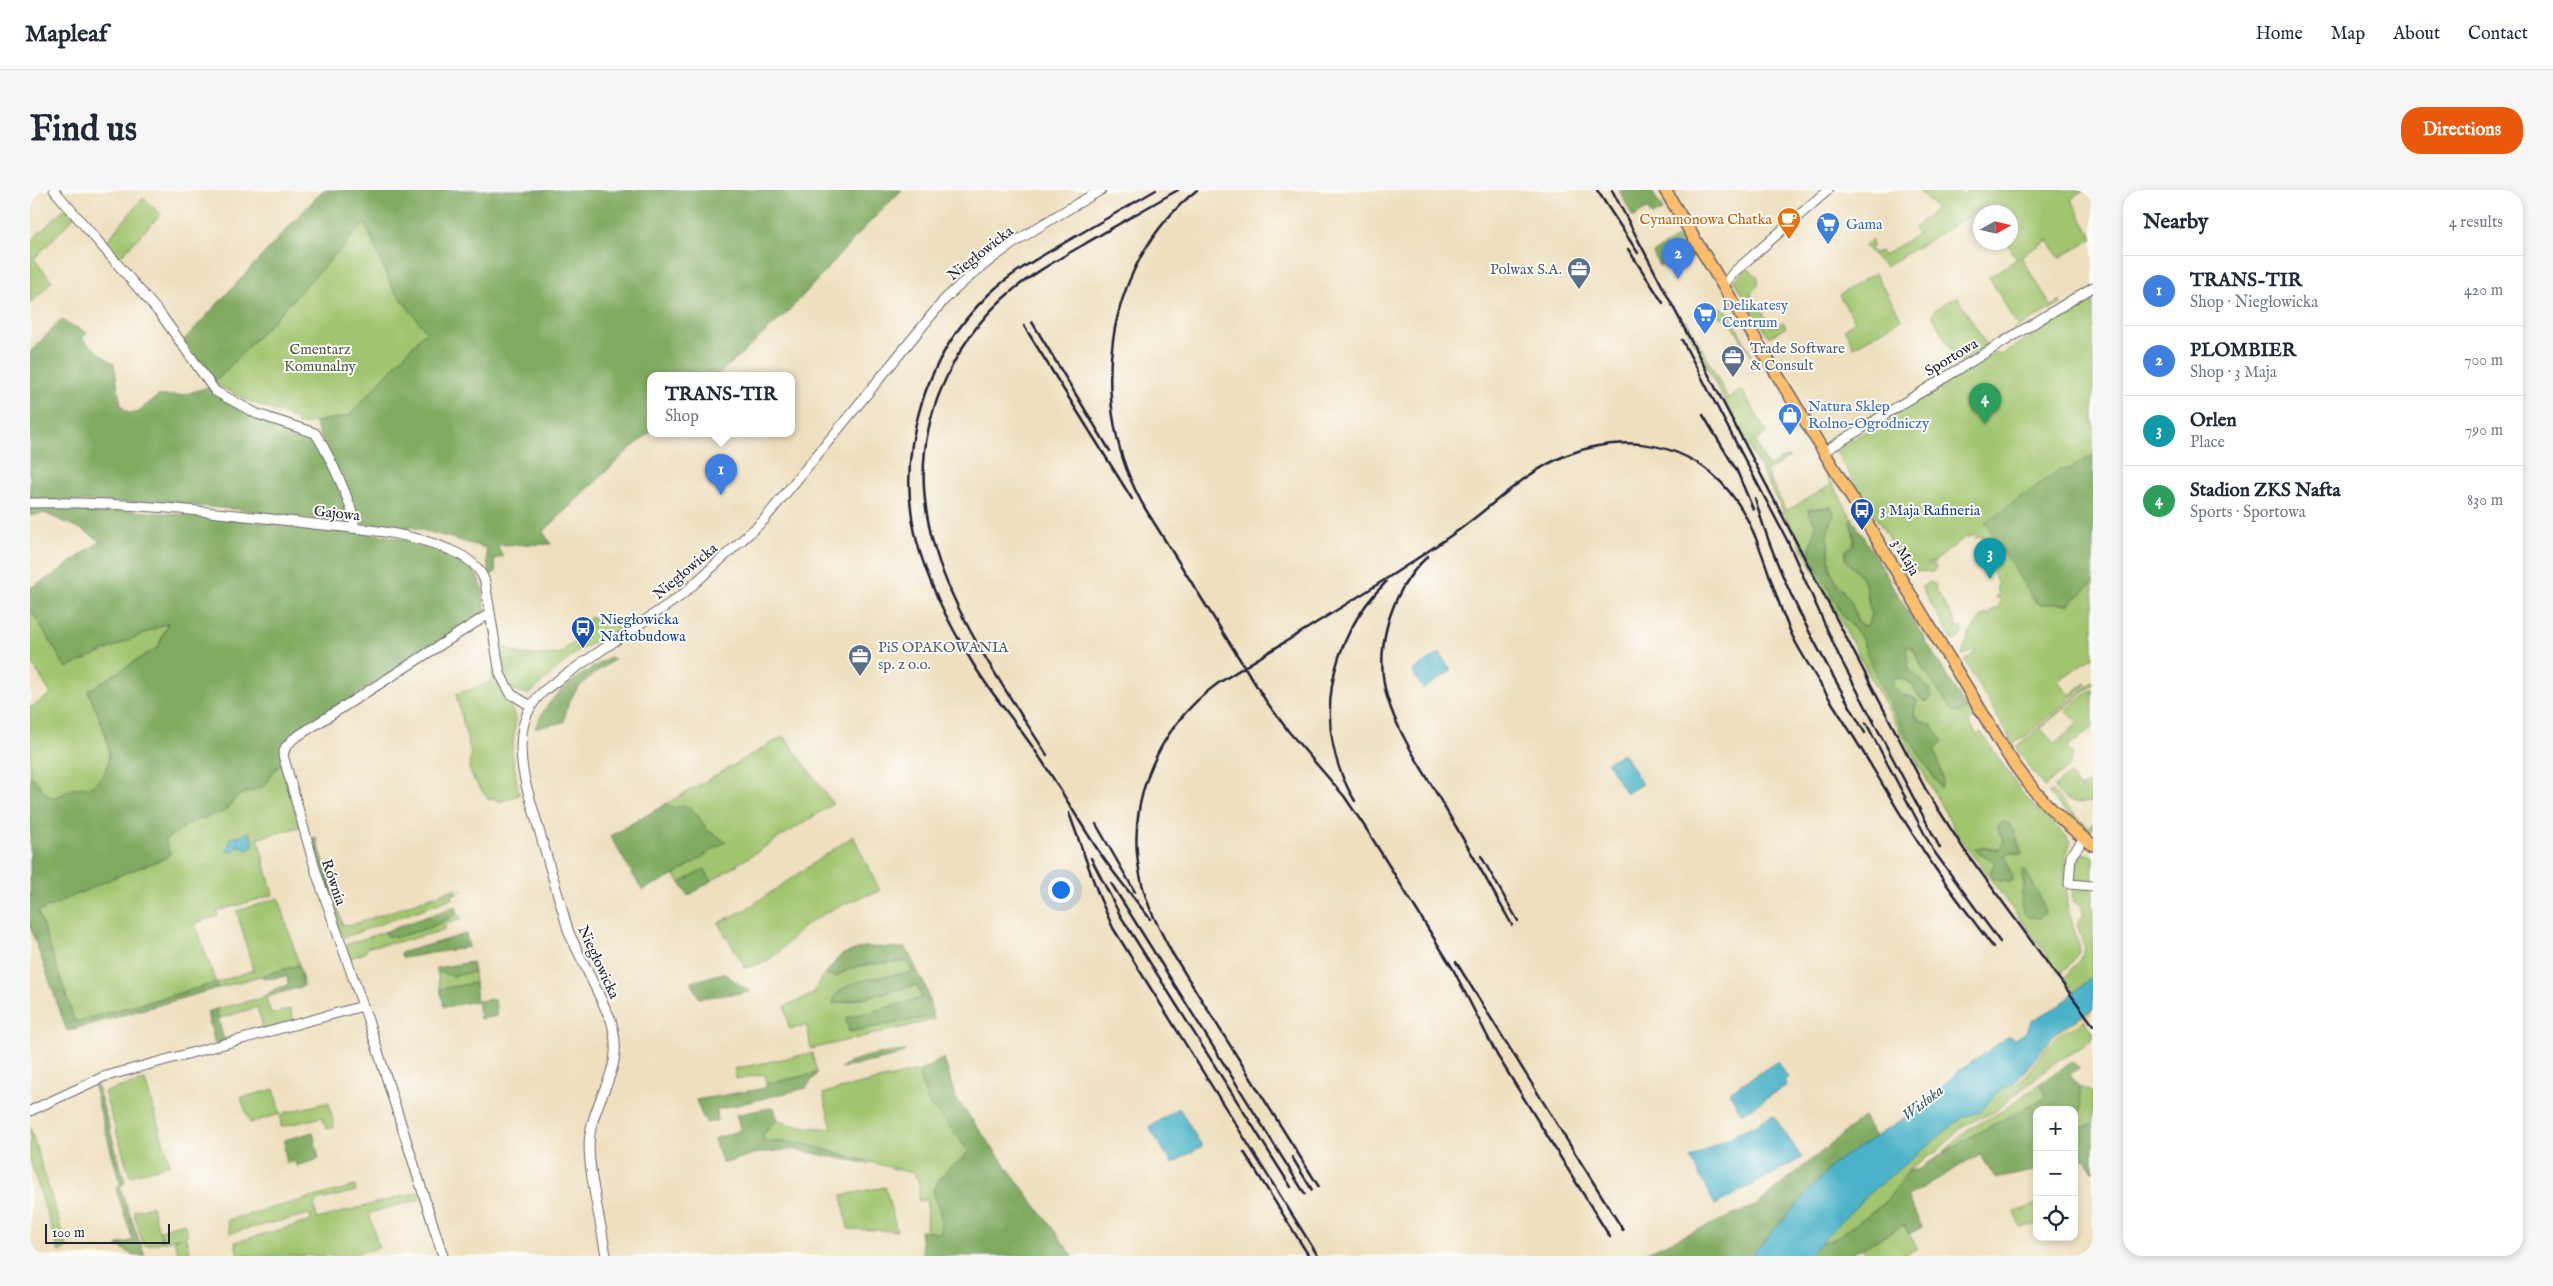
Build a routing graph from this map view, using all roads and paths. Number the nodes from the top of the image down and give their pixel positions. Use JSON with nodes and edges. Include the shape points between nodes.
{"nodes":[{"id":1,"x":54,"y":190,"type":"edge"},
{"id":2,"x":1102,"y":190,"type":"edge"},
{"id":3,"x":1665,"y":190,"type":"edge"},
{"id":4,"x":1828,"y":190,"type":"edge"},
{"id":5,"x":1724,"y":285,"type":"junction"},
{"id":6,"x":2093,"y":287,"type":"edge"},
{"id":7,"x":1824,"y":452,"type":"junction"},
{"id":8,"x":30,"y":503,"type":"edge"},
{"id":9,"x":354,"y":528,"type":"junction"},
{"id":10,"x":489,"y":614,"type":"junction"},
{"id":11,"x":531,"y":706,"type":"junction"},
{"id":12,"x":2089,"y":842,"type":"edge"},
{"id":13,"x":2093,"y":886,"type":"edge"},
{"id":14,"x":363,"y":1006,"type":"junction"},
{"id":15,"x":30,"y":1111,"type":"edge"},
{"id":16,"x":443,"y":1256,"type":"edge"},
{"id":17,"x":606,"y":1256,"type":"edge"}],
"edges":[{"from":1,"to":9,"type":"street","via":[[162,316],[215,391],[257,414],[312,430],[317,435],[355,518]]},
{"from":2,"to":11,"type":"street","name":"Niegłowicka","via":[[1009,246],[964,280],[944,300],[763,521],[682,594],[561,678]]},
{"from":3,"to":5,"type":"main road","name":"3 Maja"},
{"from":4,"to":5,"type":"street","via":[[1734,272]]},
{"from":5,"to":7,"type":"main road","name":"3 Maja"},
{"from":6,"to":7,"type":"street","name":"Sportowa"},
{"from":7,"to":12,"type":"main road","name":"3 Maja","via":[[2016,767],[2052,811]]},
{"from":8,"to":9,"type":"street","name":"Gajowa","via":[[189,510]]},
{"from":9,"to":10,"type":"street","name":"Gajowa","via":[[426,541],[463,557],[484,578]]},
{"from":10,"to":11,"type":"street","name":"Gajowa","via":[[501,678],[512,694]]},
{"from":10,"to":14,"type":"street","name":"Równia","via":[[293,738],[284,751],[284,766],[317,875]]},
{"from":11,"to":17,"type":"street","name":"Niegłowicka","via":[[521,746],[526,785],[569,933],[615,1034],[614,1068],[589,1135]]},
{"from":12,"to":13,"type":"street","via":[[2071,856],[2069,884]]},
{"from":14,"to":15,"type":"street","via":[[103,1077]]},
{"from":14,"to":16,"type":"street","name":"Równia"}]}
